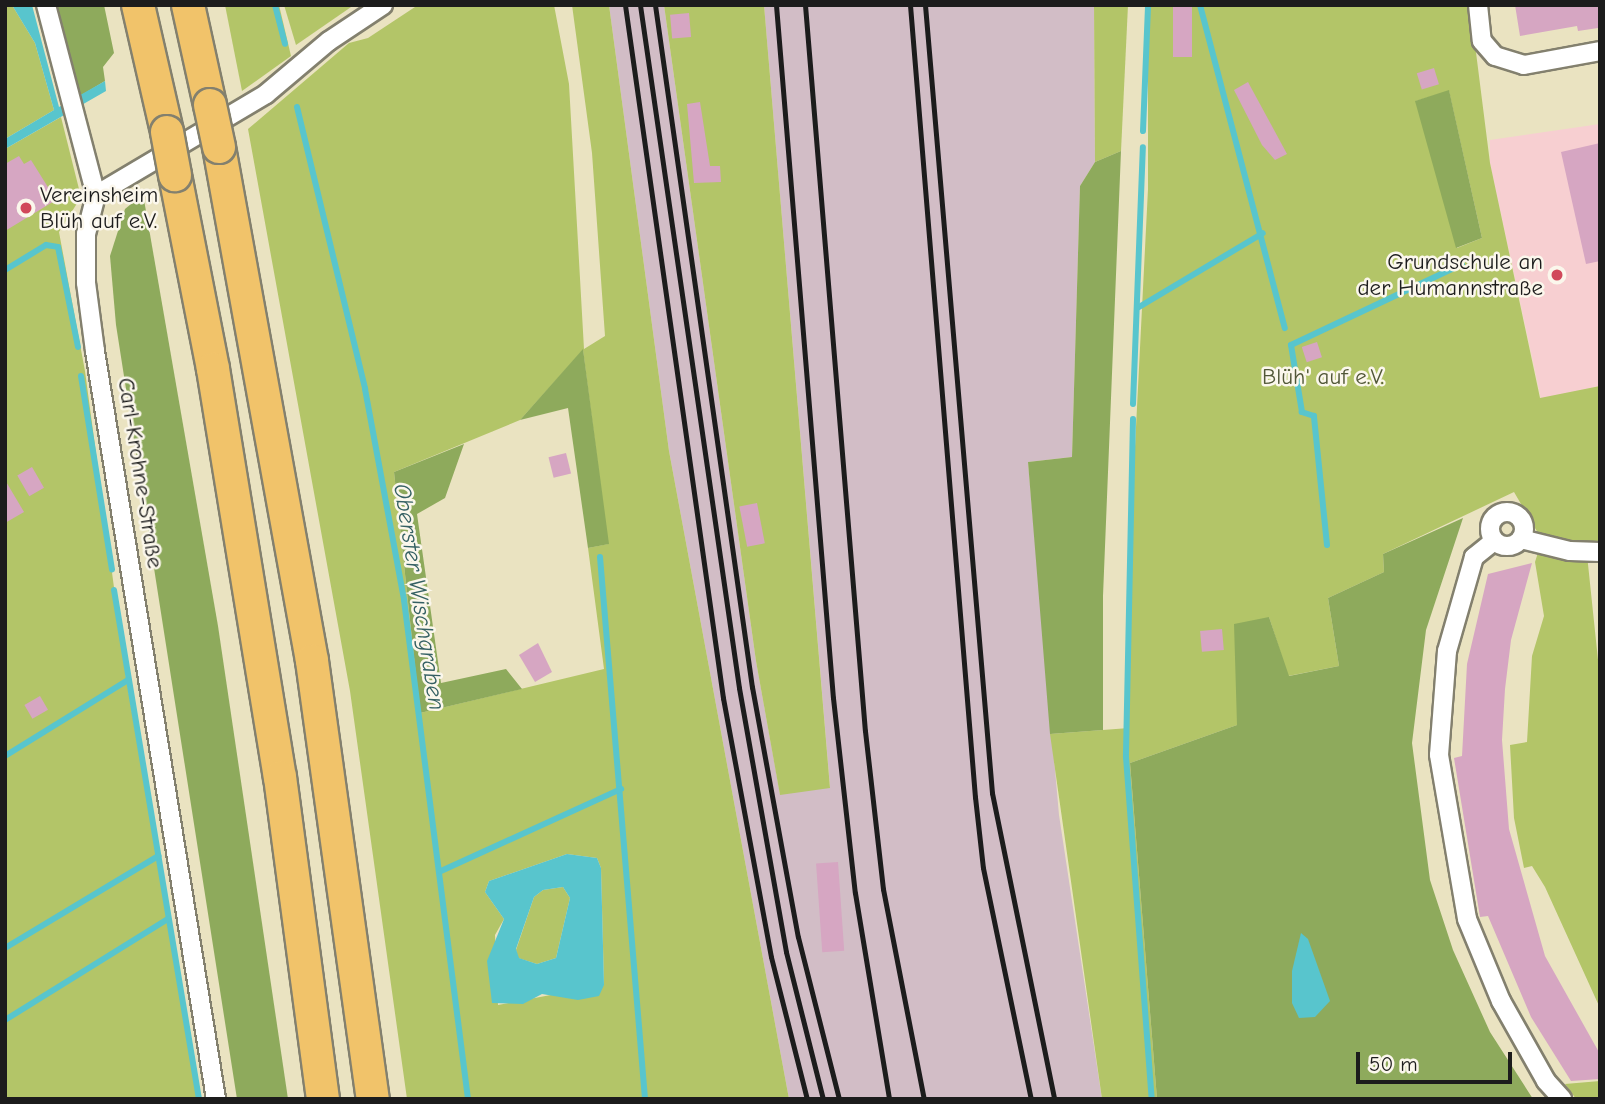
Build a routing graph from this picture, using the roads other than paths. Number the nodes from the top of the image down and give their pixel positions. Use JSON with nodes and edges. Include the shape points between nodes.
{"nodes":[{"id":1,"x":46,"y":5,"type":"edge"},
{"id":2,"x":138,"y":5,"type":"edge"},
{"id":3,"x":188,"y":5,"type":"edge"},
{"id":4,"x":383,"y":5,"type":"edge"},
{"id":5,"x":1478,"y":5,"type":"edge"},
{"id":6,"x":1600,"y":51,"type":"edge"},
{"id":7,"x":96,"y":195,"type":"junction"},
{"id":8,"x":1521,"y":539,"type":"junction"},
{"id":9,"x":1494,"y":541,"type":"junction"},
{"id":10,"x":1600,"y":552,"type":"edge"},
{"id":11,"x":216,"y":1099,"type":"edge"},
{"id":12,"x":323,"y":1099,"type":"edge"},
{"id":13,"x":373,"y":1099,"type":"edge"},
{"id":14,"x":1562,"y":1099,"type":"edge"}],
"edges":[{"from":1,"to":7,"type":"street"},
{"from":2,"to":12,"type":"highway","bridge":true,"via":[[217,394],[278,764]]},
{"from":3,"to":13,"type":"highway","bridge":true,"via":[[219,147],[312,661]]},
{"from":4,"to":7,"type":"street","via":[[329,41],[266,94]]},
{"from":5,"to":6,"type":"street","via":[[1482,41],[1495,56],[1524,65]]},
{"from":7,"to":11,"type":"street","name":"Carl-Krohne-Straße","via":[[86,234],[88,297]]},
{"from":8,"to":9,"type":"street","via":[[1505,547]]},
{"from":8,"to":9,"type":"street","via":[[1521,520],[1504,512],[1492,521]]},
{"from":8,"to":10,"type":"street","via":[[1570,551]]},
{"from":9,"to":14,"type":"street","via":[[1474,556],[1447,651],[1439,755],[1467,919],[1501,1001],[1546,1081]]}]}
